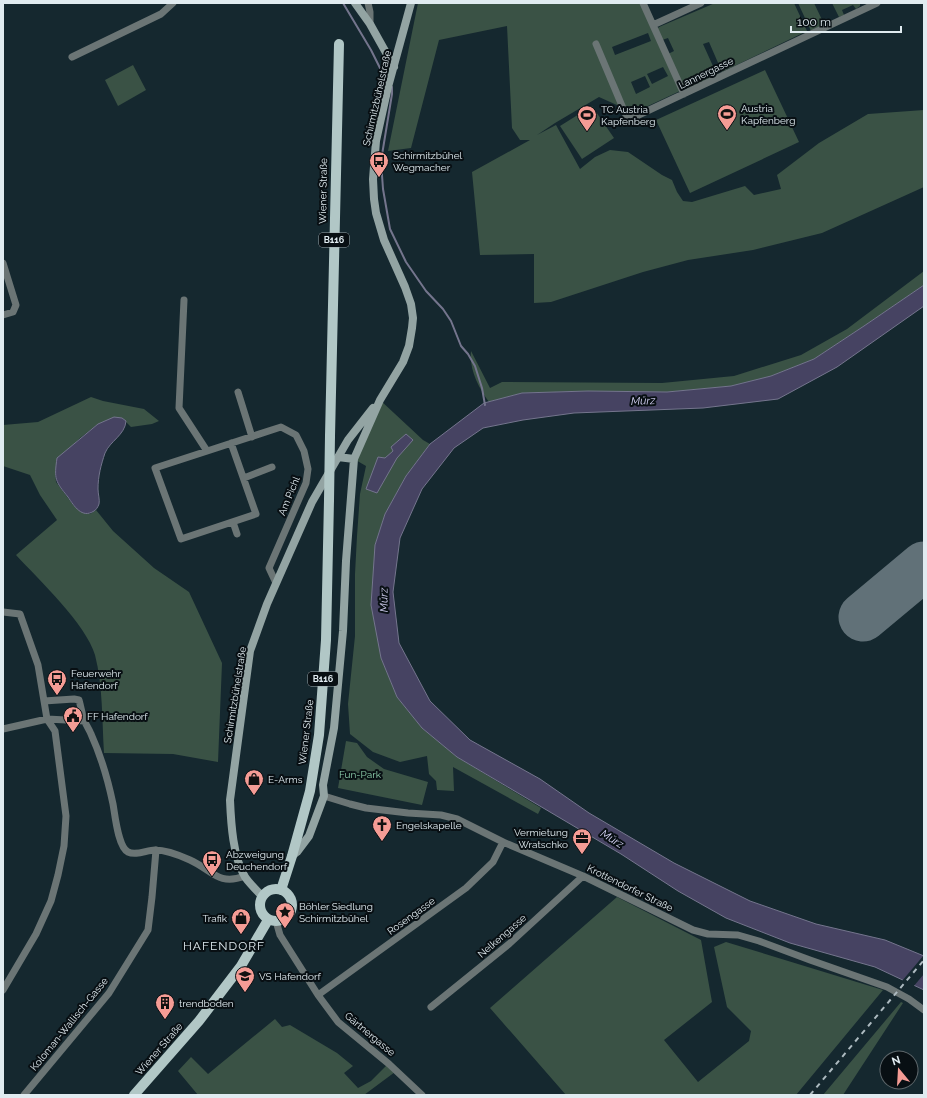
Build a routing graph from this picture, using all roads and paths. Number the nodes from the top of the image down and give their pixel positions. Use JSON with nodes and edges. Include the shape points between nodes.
{"nodes":[{"id":1,"x":173,"y":3,"type":"edge"},
{"id":2,"x":355,"y":3,"type":"edge"},
{"id":3,"x":368,"y":3,"type":"edge"},
{"id":4,"x":411,"y":3,"type":"edge"},
{"id":5,"x":643,"y":3,"type":"edge"},
{"id":6,"x":701,"y":3,"type":"edge"},
{"id":7,"x":877,"y":3,"type":"edge"},
{"id":8,"x":865,"y":6,"type":"edge"},
{"id":9,"x":370,"y":24,"type":"junction"},
{"id":10,"x":653,"y":25,"type":"junction"},
{"id":11,"x":340,"y":44,"type":"dead end"},
{"id":12,"x":596,"y":44,"type":"dead end"},
{"id":13,"x":72,"y":57,"type":"dead end"},
{"id":14,"x":394,"y":66,"type":"junction"},
{"id":15,"x":684,"y":94,"type":"junction"},
{"id":16,"x":3,"y":264,"type":"edge"},
{"id":17,"x":5,"y":275,"type":"edge"},
{"id":18,"x":184,"y":300,"type":"dead end"},
{"id":19,"x":3,"y":315,"type":"edge"},
{"id":20,"x":238,"y":392,"type":"dead end"},
{"id":21,"x":380,"y":400,"type":"junction"},
{"id":22,"x":252,"y":436,"type":"junction"},
{"id":23,"x":232,"y":443,"type":"junction"},
{"id":24,"x":207,"y":451,"type":"junction"},
{"id":25,"x":338,"y":457,"type":"junction"},
{"id":26,"x":354,"y":459,"type":"junction"},
{"id":27,"x":272,"y":467,"type":"dead end"},
{"id":28,"x":244,"y":478,"type":"junction"},
{"id":29,"x":233,"y":522,"type":"junction"},
{"id":30,"x":237,"y":534,"type":"dead end"},
{"id":31,"x":276,"y":583,"type":"junction"},
{"id":32,"x":3,"y":612,"type":"edge"},
{"id":33,"x":44,"y":701,"type":"junction"},
{"id":34,"x":47,"y":719,"type":"junction"},
{"id":35,"x":85,"y":721,"type":"junction"},
{"id":36,"x":3,"y":729,"type":"edge"},
{"id":37,"x":324,"y":796,"type":"junction"},
{"id":38,"x":503,"y":842,"type":"junction"},
{"id":39,"x":156,"y":850,"type":"junction"},
{"id":40,"x":292,"y":856,"type":"junction"},
{"id":41,"x":244,"y":875,"type":"junction"},
{"id":42,"x":583,"y":876,"type":"junction"},
{"id":43,"x":281,"y":890,"type":"junction"},
{"id":44,"x":262,"y":896,"type":"junction"},
{"id":45,"x":272,"y":920,"type":"junction"},
{"id":46,"x":3,"y":990,"type":"edge"},
{"id":47,"x":318,"y":995,"type":"junction"},
{"id":48,"x":431,"y":1008,"type":"dead end"},
{"id":49,"x":924,"y":1010,"type":"edge"},
{"id":50,"x":24,"y":1095,"type":"edge"},
{"id":51,"x":134,"y":1095,"type":"edge"},
{"id":52,"x":422,"y":1095,"type":"edge"}],
"edges":[{"from":1,"to":13,"type":"street","via":[[161,14]]},
{"from":2,"to":9,"type":"main road"},
{"from":3,"to":9,"type":"street"},
{"from":4,"to":14,"type":"main road","name":"Schirmitzbühelstraße"},
{"from":5,"to":10,"type":"street"},
{"from":6,"to":10,"type":"street"},
{"from":7,"to":8,"type":"street","name":"Lannergasse"},
{"from":8,"to":15,"type":"street","name":"Lannergasse"},
{"from":9,"to":14,"type":"main road"},
{"from":10,"to":15,"type":"street"},
{"from":11,"to":40,"type":"main road","name":"Wiener Straße","number":"B116","bridge":true,"via":[[326,640],[319,735],[310,791]]},
{"from":12,"to":15,"type":"street","name":"Lannergasse","via":[[628,120]]},
{"from":14,"to":21,"type":"main road","name":"Schirmitzbühelstraße","via":[[376,141],[374,199],[384,240],[406,287],[413,318],[409,346],[403,362]]},
{"from":16,"to":17,"type":"street"},
{"from":17,"to":19,"type":"street","via":[[16,306],[13,312]]},
{"from":18,"to":24,"type":"street","via":[[179,408]]},
{"from":20,"to":22,"type":"street"},
{"from":21,"to":25,"type":"main road","name":"Schirmitzbühelstraße","via":[[348,440]]},
{"from":21,"to":26,"type":"main road"},
{"from":22,"to":23,"type":"street","name":"Am Pichl"},
{"from":22,"to":31,"type":"street","name":"Am Pichl","via":[[281,427],[296,435],[304,451],[308,469],[306,483],[269,568]]},
{"from":23,"to":24,"type":"street","name":"Am Pichl"},
{"from":23,"to":28,"type":"street","name":"Am Pichl"},
{"from":24,"to":29,"type":"street","name":"Am Pichl","via":[[155,468],[181,539]]},
{"from":25,"to":26,"type":"main road"},
{"from":25,"to":31,"type":"main road","name":"Schirmitzbühelstraße","via":[[312,502]]},
{"from":26,"to":37,"type":"main road","via":[[343,631],[334,728],[323,785]]},
{"from":27,"to":28,"type":"street"},
{"from":28,"to":29,"type":"street","name":"Am Pichl","via":[[256,514]]},
{"from":29,"to":30,"type":"street"},
{"from":31,"to":41,"type":"main road","name":"Schirmitzbühelstraße","via":[[250,651],[230,800],[235,849]]},
{"from":32,"to":33,"type":"street","via":[[20,614],[38,665]]},
{"from":33,"to":34,"type":"street"},
{"from":33,"to":35,"type":"street","via":[[79,700]]},
{"from":34,"to":35,"type":"street"},
{"from":34,"to":36,"type":"street"},
{"from":34,"to":46,"type":"street","via":[[55,731],[66,816],[64,846],[51,901],[36,934]]},
{"from":35,"to":39,"type":"street","via":[[104,769],[123,847],[134,853]]},
{"from":37,"to":38,"type":"street","name":"Krottendorfer Straße","via":[[366,808],[451,817]]},
{"from":37,"to":40,"type":"main road","via":[[309,836]]},
{"from":38,"to":42,"type":"street","name":"Krottendorfer Straße"},
{"from":38,"to":47,"type":"street","name":"Rosengasse","via":[[493,862],[466,888]]},
{"from":39,"to":41,"type":"street","via":[[169,851],[191,860],[225,880],[238,879]]},
{"from":39,"to":50,"type":"street","name":"Koloman-Wallisch-Gasse","via":[[148,930],[109,993]]},
{"from":40,"to":43,"type":"main road","name":"Wiener Straße","number":"B116"},
{"from":41,"to":44,"type":"main road"},
{"from":42,"to":48,"type":"street","name":"Nelkengasse","via":[[509,944]]},
{"from":42,"to":49,"type":"street","name":"Krottendorfer Straße","via":[[693,930],[708,934],[738,935],[759,941],[887,987]]},
{"from":43,"to":44,"type":"main road","via":[[270,890]]},
{"from":43,"to":45,"type":"main road","via":[[290,896],[292,906],[287,917]]},
{"from":44,"to":45,"type":"main road","via":[[262,914]]},
{"from":45,"to":47,"type":"street","name":"Gärtnergasse"},
{"from":45,"to":51,"type":"main road","name":"Wiener Straße","via":[[209,1009]]},
{"from":47,"to":52,"type":"street","name":"Gärtnergasse","via":[[340,1024],[390,1064]]}]}
